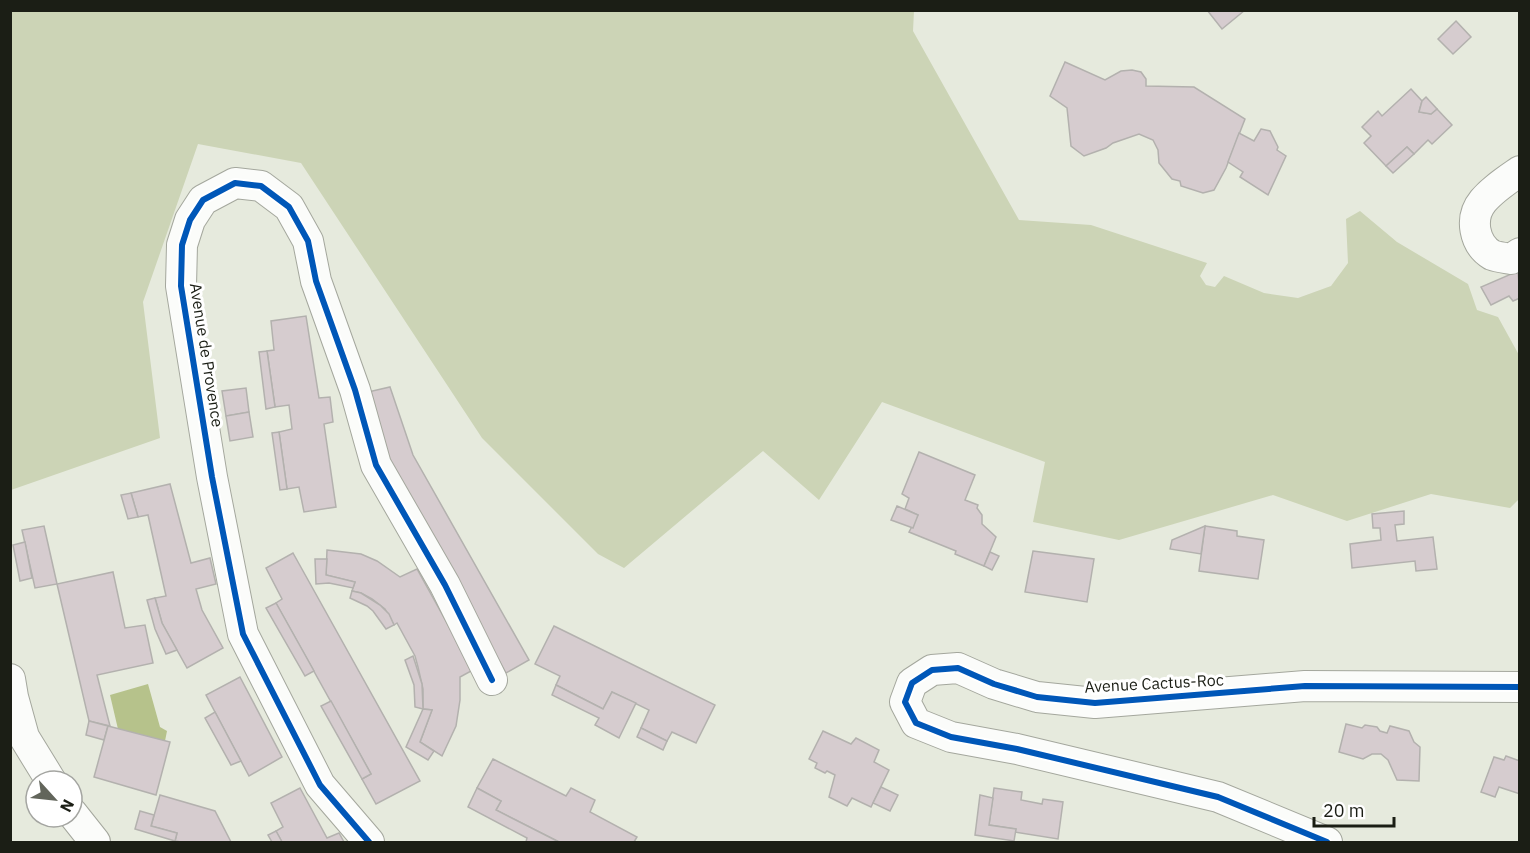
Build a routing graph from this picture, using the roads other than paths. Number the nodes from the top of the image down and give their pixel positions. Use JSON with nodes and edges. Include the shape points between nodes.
{"nodes":[{"id":1,"x":1520,"y":171,"type":"edge"},
{"id":2,"x":1520,"y":253,"type":"edge"},
{"id":3,"x":10,"y":679,"type":"edge"},
{"id":4,"x":492,"y":680,"type":"dead end"},
{"id":5,"x":1520,"y":687,"type":"edge"},
{"id":6,"x":44,"y":769,"type":"edge"},
{"id":7,"x":84,"y":829,"type":"edge"},
{"id":8,"x":95,"y":843,"type":"edge"},
{"id":9,"x":369,"y":843,"type":"edge"},
{"id":10,"x":1327,"y":843,"type":"edge"}],
"edges":[{"from":1,"to":2,"type":"street","via":[[1481,203],[1474,224],[1480,244],[1494,256],[1511,259]]},
{"from":3,"to":6,"type":"street","via":[[24,737]]},
{"from":4,"to":9,"type":"street","name":"Avenue de Provence","via":[[445,585],[376,465],[355,390],[316,280],[308,241],[289,207],[261,186],[235,183],[203,200],[190,219],[182,245],[181,286],[243,634],[320,785]]},
{"from":5,"to":10,"type":"street","name":"Avenue Cactus-Roc","via":[[1305,686],[1095,703],[1037,697],[958,668],[932,670],[912,683],[905,702],[916,723],[951,737],[1218,797]]},
{"from":7,"to":8,"type":"street"}]}
